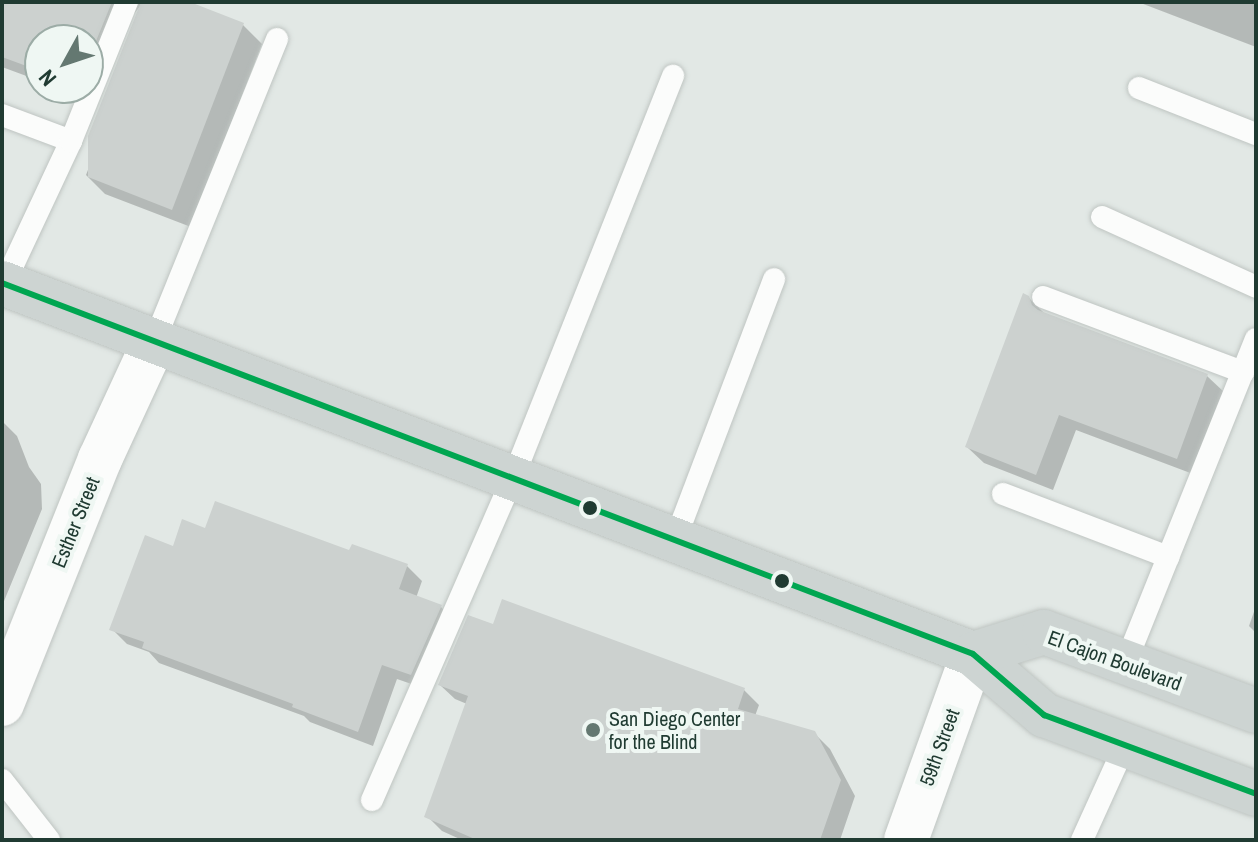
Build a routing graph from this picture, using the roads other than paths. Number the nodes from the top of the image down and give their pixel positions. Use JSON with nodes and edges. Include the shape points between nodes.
{"nodes":[{"id":1,"x":127,"y":2,"type":"edge"},
{"id":2,"x":277,"y":39,"type":"dead end"},
{"id":3,"x":673,"y":76,"type":"dead end"},
{"id":4,"x":1139,"y":88,"type":"dead end"},
{"id":5,"x":2,"y":115,"type":"edge"},
{"id":6,"x":1256,"y":134,"type":"edge"},
{"id":7,"x":71,"y":141,"type":"junction"},
{"id":8,"x":1102,"y":217,"type":"dead end"},
{"id":9,"x":774,"y":279,"type":"dead end"},
{"id":10,"x":3,"y":284,"type":"edge"},
{"id":11,"x":1256,"y":287,"type":"edge"},
{"id":12,"x":1043,"y":297,"type":"dead end"},
{"id":13,"x":1256,"y":339,"type":"edge"},
{"id":14,"x":154,"y":342,"type":"junction"},
{"id":15,"x":1243,"y":372,"type":"junction"},
{"id":16,"x":513,"y":478,"type":"junction"},
{"id":17,"x":1003,"y":494,"type":"dead end"},
{"id":18,"x":675,"y":540,"type":"junction"},
{"id":19,"x":1168,"y":557,"type":"junction"},
{"id":20,"x":973,"y":654,"type":"junction"},
{"id":21,"x":1126,"y":662,"type":"junction"},
{"id":22,"x":2,"y":704,"type":"edge"},
{"id":23,"x":1256,"y":711,"type":"edge"},
{"id":24,"x":1125,"y":745,"type":"junction"},
{"id":25,"x":2,"y":780,"type":"edge"},
{"id":26,"x":1256,"y":794,"type":"edge"},
{"id":27,"x":372,"y":800,"type":"dead end"},
{"id":28,"x":49,"y":840,"type":"edge"},
{"id":29,"x":906,"y":840,"type":"edge"},
{"id":30,"x":1082,"y":840,"type":"edge"}],
"edges":[{"from":1,"to":7,"type":"lane"},
{"from":2,"to":14,"type":"lane"},
{"from":3,"to":16,"type":"lane"},
{"from":4,"to":6,"type":"lane"},
{"from":5,"to":7,"type":"lane"},
{"from":7,"to":10,"type":"lane"},
{"from":8,"to":11,"type":"lane"},
{"from":9,"to":18,"type":"lane"},
{"from":10,"to":14,"type":"main road"},
{"from":12,"to":15,"type":"lane"},
{"from":13,"to":15,"type":"lane"},
{"from":14,"to":16,"type":"main road"},
{"from":14,"to":22,"type":"street","name":"Esther Street","via":[[100,459]]},
{"from":15,"to":19,"type":"lane"},
{"from":16,"to":18,"type":"main road"},
{"from":16,"to":27,"type":"lane"},
{"from":17,"to":19,"type":"lane"},
{"from":18,"to":20,"type":"main road"},
{"from":19,"to":21,"type":"lane"},
{"from":20,"to":21,"type":"main road","name":"El Cajon Boulevard","via":[[1044,632]]},
{"from":20,"to":24,"type":"main road","via":[[1044,715]]},
{"from":20,"to":29,"type":"street","name":"59th Street"},
{"from":21,"to":23,"type":"main road","name":"El Cajon Boulevard"},
{"from":24,"to":26,"type":"main road"},
{"from":24,"to":30,"type":"lane"},
{"from":25,"to":28,"type":"lane"}]}
